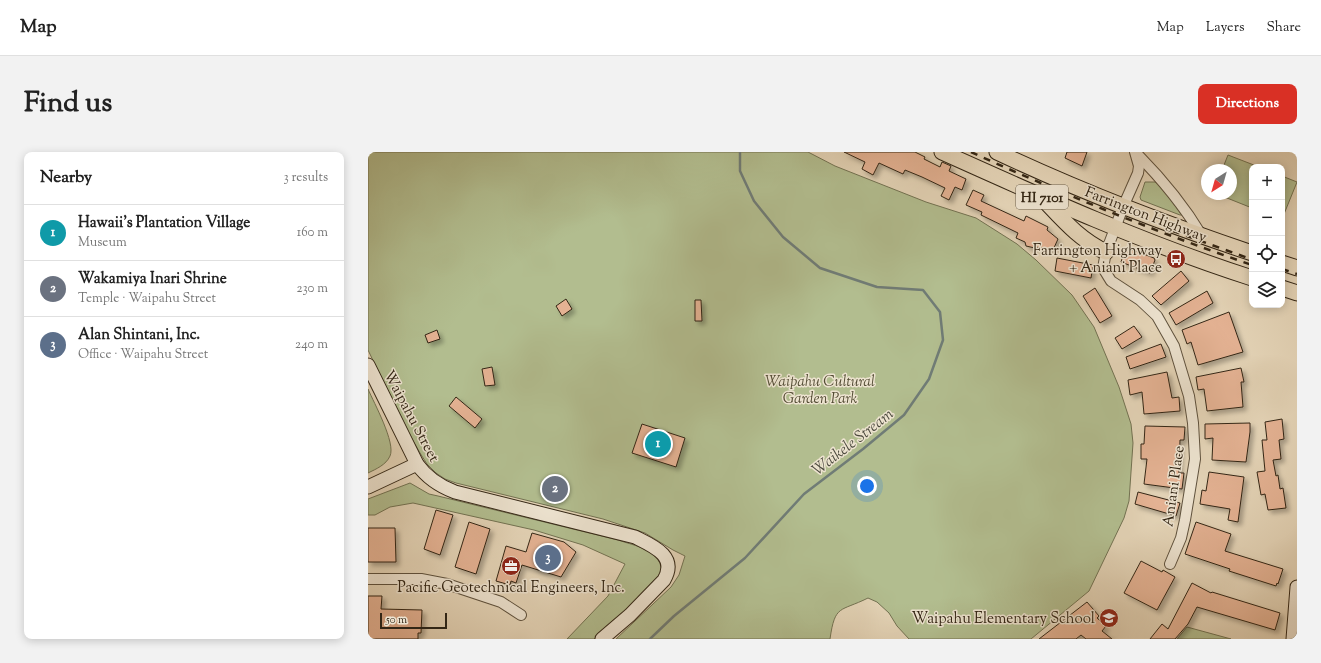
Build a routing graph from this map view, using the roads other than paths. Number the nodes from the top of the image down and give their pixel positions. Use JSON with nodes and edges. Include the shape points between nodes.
{"nodes":[{"id":1,"x":942,"y":152,"type":"edge"},
{"id":2,"x":997,"y":152,"type":"edge"},
{"id":3,"x":1134,"y":152,"type":"edge"},
{"id":4,"x":1041,"y":196,"type":"junction"},
{"id":5,"x":1123,"y":207,"type":"junction"},
{"id":6,"x":1115,"y":228,"type":"junction"},
{"id":7,"x":1202,"y":236,"type":"junction"},
{"id":8,"x":1106,"y":252,"type":"junction"},
{"id":9,"x":1249,"y":252,"type":"edge"},
{"id":10,"x":1285,"y":264,"type":"edge"},
{"id":11,"x":1297,"y":268,"type":"edge"},
{"id":12,"x":1249,"y":277,"type":"edge"},
{"id":13,"x":1285,"y":289,"type":"edge"},
{"id":14,"x":1297,"y":293,"type":"edge"},
{"id":15,"x":368,"y":365,"type":"edge"},
{"id":16,"x":417,"y":464,"type":"junction"},
{"id":17,"x":368,"y":487,"type":"edge"},
{"id":18,"x":1170,"y":564,"type":"dead end"},
{"id":19,"x":368,"y":579,"type":"edge"},
{"id":20,"x":1297,"y":587,"type":"edge"},
{"id":21,"x":521,"y":615,"type":"dead end"},
{"id":22,"x":602,"y":639,"type":"edge"},
{"id":23,"x":1293,"y":639,"type":"edge"}],
"edges":[{"from":1,"to":4,"type":"main road","name":"Farrington Highway","number":"HI 7101"},
{"from":2,"to":5,"type":"main road","name":"Farrington Highway","number":"HI 7101"},
{"from":3,"to":5,"type":"street","name":"Aniani Place","via":[[1139,166],[1138,173]]},
{"from":3,"to":7,"type":"street","via":[[1151,168]]},
{"from":4,"to":6,"type":"main road","name":"Farrington Highway","number":"HI 7101"},
{"from":4,"to":8,"type":"main road","via":[[1068,226],[1088,243]]},
{"from":5,"to":6,"type":"street","name":"Aniani Place"},
{"from":5,"to":7,"type":"main road","name":"Farrington Highway","number":"HI 7101"},
{"from":6,"to":8,"type":"street","name":"Aniani Place"},
{"from":6,"to":12,"type":"main road","name":"Farrington Highway","number":"HI 7101"},
{"from":7,"to":9,"type":"main road","name":"Farrington Highway","number":"HI 7101"},
{"from":8,"to":18,"type":"street","name":"Aniani Place","via":[[1104,268],[1111,281],[1150,308],[1168,334],[1183,372],[1189,396],[1194,438],[1194,468],[1181,538]]},
{"from":10,"to":11,"type":"main road"},
{"from":13,"to":14,"type":"main road"},
{"from":15,"to":16,"type":"street","name":"Waipahu Street"},
{"from":16,"to":17,"type":"street"},
{"from":16,"to":22,"type":"street","name":"Waipahu Street","via":[[433,481],[454,492],[635,537],[663,554],[669,567],[664,580]]},
{"from":19,"to":21,"type":"street","via":[[421,579],[447,584],[501,602]]},
{"from":20,"to":23,"type":"street"}]}
